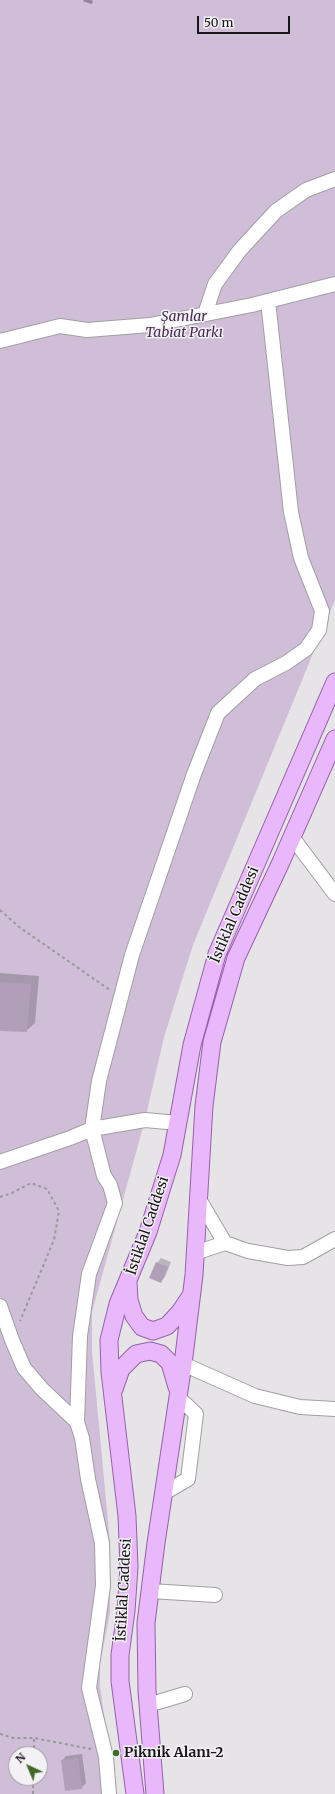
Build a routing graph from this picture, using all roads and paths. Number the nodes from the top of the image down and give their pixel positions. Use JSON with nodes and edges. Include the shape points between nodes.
{"nodes":[{"id":1,"x":335,"y":179,"type":"edge"},
{"id":2,"x":335,"y":284,"type":"edge"},
{"id":3,"x":268,"y":301,"type":"junction"},
{"id":4,"x":205,"y":314,"type":"junction"},
{"id":5,"x":0,"y":341,"type":"edge"},
{"id":6,"x":335,"y":682,"type":"edge"},
{"id":7,"x":335,"y":739,"type":"edge"},
{"id":8,"x":292,"y":837,"type":"junction"},
{"id":9,"x":335,"y":894,"type":"edge"},
{"id":10,"x":0,"y":910,"type":"edge"},
{"id":11,"x":121,"y":998,"type":"junction"},
{"id":12,"x":178,"y":1123,"type":"junction"},
{"id":13,"x":92,"y":1129,"type":"junction"},
{"id":14,"x":0,"y":1162,"type":"edge"},
{"id":15,"x":0,"y":1197,"type":"edge"},
{"id":16,"x":199,"y":1199,"type":"junction"},
{"id":17,"x":335,"y":1239,"type":"edge"},
{"id":18,"x":225,"y":1243,"type":"junction"},
{"id":19,"x":195,"y":1254,"type":"junction"},
{"id":20,"x":128,"y":1282,"type":"junction"},
{"id":21,"x":192,"y":1293,"type":"junction"},
{"id":22,"x":0,"y":1306,"type":"edge"},
{"id":23,"x":12,"y":1340,"type":"junction"},
{"id":24,"x":183,"y":1364,"type":"junction"},
{"id":25,"x":113,"y":1390,"type":"junction"},
{"id":26,"x":178,"y":1397,"type":"junction"},
{"id":27,"x":335,"y":1409,"type":"edge"},
{"id":28,"x":77,"y":1422,"type":"junction"},
{"id":29,"x":150,"y":1591,"type":"junction"},
{"id":30,"x":215,"y":1595,"type":"dead end"},
{"id":31,"x":185,"y":1694,"type":"dead end"},
{"id":32,"x":148,"y":1705,"type":"junction"},
{"id":33,"x":0,"y":1734,"type":"edge"},
{"id":34,"x":34,"y":1738,"type":"junction"},
{"id":35,"x":34,"y":1746,"type":"edge"},
{"id":36,"x":104,"y":1750,"type":"junction"},
{"id":37,"x":109,"y":1794,"type":"edge"},
{"id":38,"x":135,"y":1794,"type":"edge"},
{"id":39,"x":155,"y":1794,"type":"edge"}],
"edges":[{"from":1,"to":4,"type":"street","via":[[306,190],[276,211],[240,250],[215,284]]},
{"from":2,"to":3,"type":"street"},
{"from":3,"to":4,"type":"street"},
{"from":3,"to":11,"type":"street","via":[[292,512],[301,558],[322,611],[319,630],[306,648],[286,663],[255,679],[218,713],[194,774],[132,955]]},
{"from":4,"to":5,"type":"street","via":[[150,326],[87,330],[60,326]]},
{"from":6,"to":12,"type":"main road","name":"İstiklal Caddesi","via":[[217,954],[192,1045]]},
{"from":7,"to":8,"type":"main road","name":"İstiklal Caddesi"},
{"from":8,"to":9,"type":"street"},
{"from":8,"to":16,"type":"main road","name":"İstiklal Caddesi","via":[[236,958],[212,1042],[204,1106]]},
{"from":10,"to":11,"type":"path","via":[[19,927]]},
{"from":11,"to":13,"type":"street","via":[[99,1081]]},
{"from":12,"to":13,"type":"street","via":[[145,1120]]},
{"from":12,"to":20,"type":"main road","name":"İstiklal Caddesi","via":[[162,1189]]},
{"from":13,"to":14,"type":"street"},
{"from":13,"to":28,"type":"street","via":[[100,1164],[110,1185],[114,1203],[89,1274],[80,1336]]},
{"from":15,"to":23,"type":"path","via":[[31,1182],[47,1189],[59,1211],[54,1240]]},
{"from":16,"to":18,"type":"street"},
{"from":16,"to":19,"type":"main road","name":"İstiklal Caddesi"},
{"from":17,"to":18,"type":"street","via":[[303,1257],[288,1258],[248,1251]]},
{"from":18,"to":19,"type":"street"},
{"from":19,"to":21,"type":"main road","name":"İstiklal Caddesi"},
{"from":20,"to":21,"type":"main road","via":[[129,1300],[134,1316],[142,1327],[153,1331],[167,1326]]},
{"from":20,"to":25,"type":"main road","name":"İstiklal Caddesi","via":[[118,1304],[109,1340]]},
{"from":21,"to":24,"type":"main road","name":"İstiklal Caddesi"},
{"from":22,"to":23,"type":"street"},
{"from":23,"to":28,"type":"street","via":[[24,1368]]},
{"from":24,"to":26,"type":"main road","name":"İstiklal Caddesi"},
{"from":24,"to":27,"type":"street","via":[[255,1396],[300,1407]]},
{"from":25,"to":26,"type":"main road","via":[[121,1369],[136,1354],[150,1351],[161,1354],[170,1363]]},
{"from":25,"to":38,"type":"main road","name":"İstiklal Caddesi","via":[[127,1516],[129,1567],[120,1655],[120,1682]]},
{"from":26,"to":29,"type":"main road","name":"İstiklal Caddesi"},
{"from":28,"to":36,"type":"street","via":[[102,1543],[103,1586],[89,1688]]},
{"from":29,"to":30,"type":"street"},
{"from":29,"to":32,"type":"main road","name":"İstiklal Caddesi","via":[[146,1623]]},
{"from":31,"to":32,"type":"street"},
{"from":32,"to":39,"type":"main road","name":"İstiklal Caddesi"},
{"from":33,"to":34,"type":"path","via":[[13,1738]]},
{"from":34,"to":35,"type":"path"},
{"from":34,"to":36,"type":"path"},
{"from":36,"to":37,"type":"street"}]}
